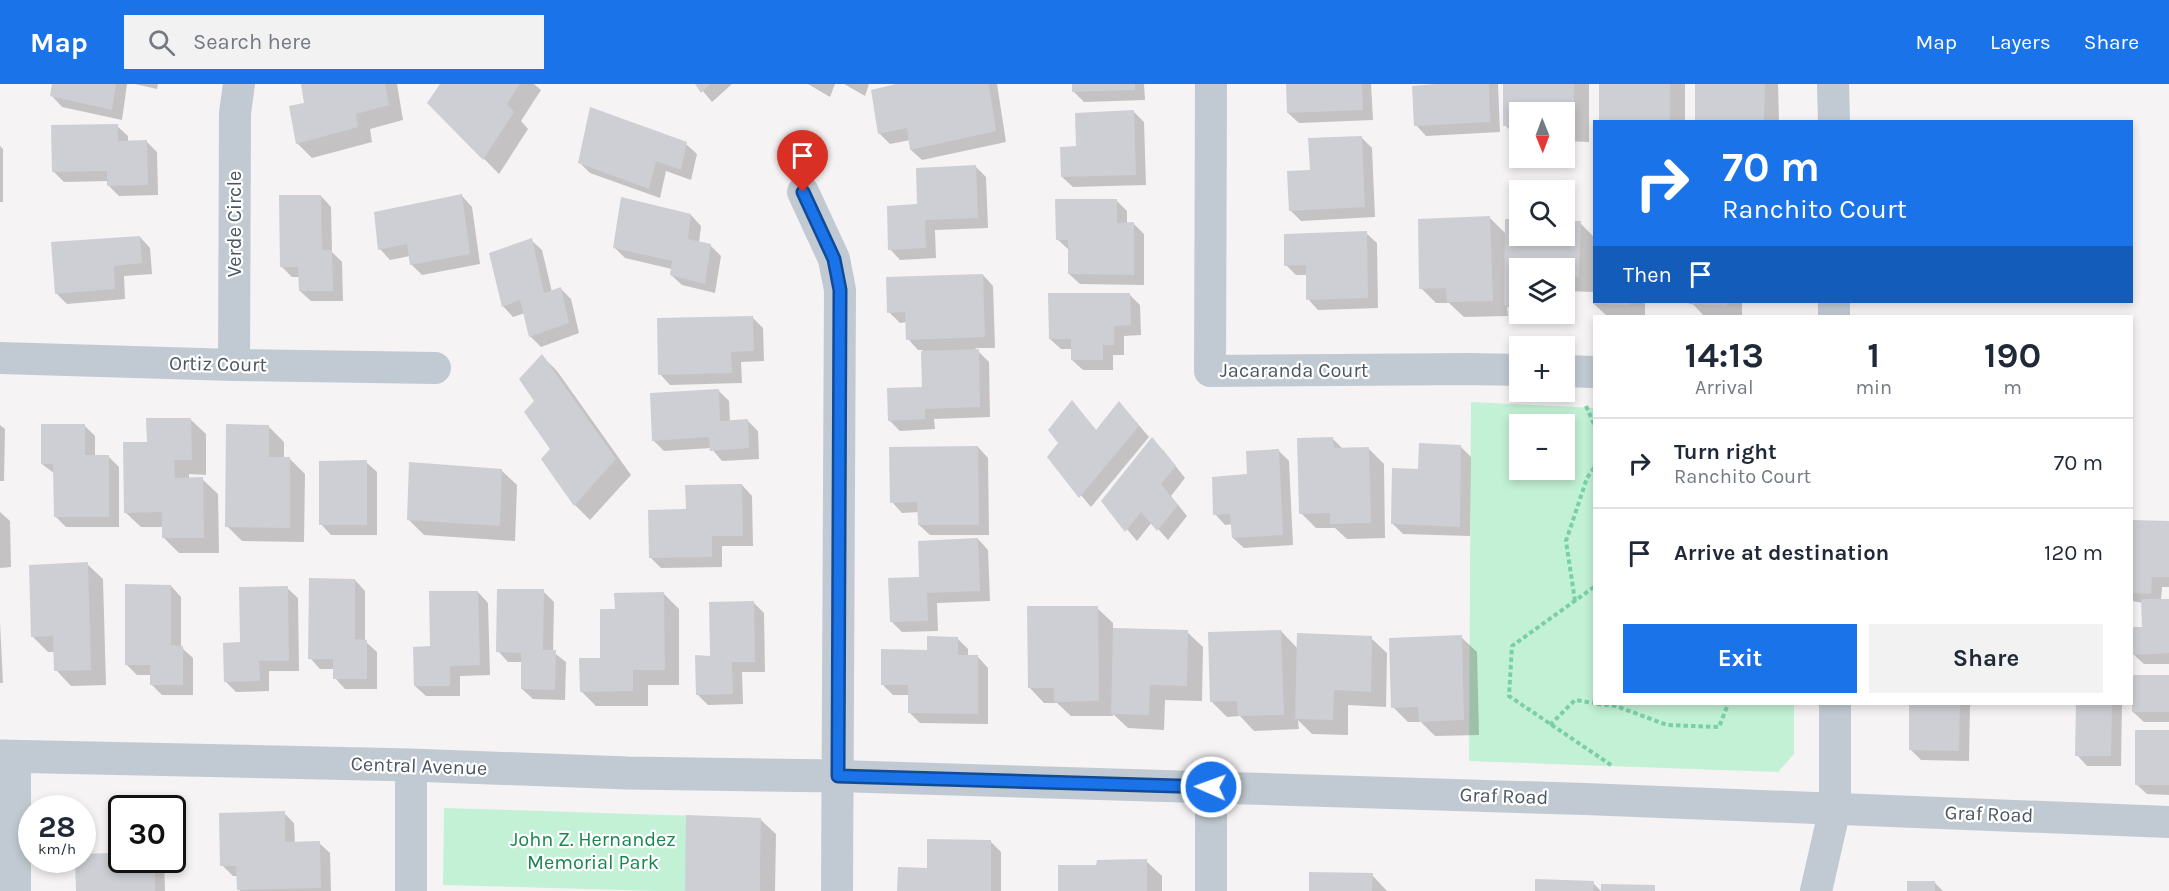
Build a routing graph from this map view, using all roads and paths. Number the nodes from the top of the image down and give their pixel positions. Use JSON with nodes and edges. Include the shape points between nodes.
{"nodes":[{"id":1,"x":239,"y":84,"type":"edge"},
{"id":2,"x":1211,"y":84,"type":"edge"},
{"id":3,"x":1833,"y":84,"type":"edge"},
{"id":4,"x":1834,"y":120,"type":"edge"},
{"id":5,"x":803,"y":192,"type":"dead end"},
{"id":6,"x":0,"y":358,"type":"edge"},
{"id":7,"x":234,"y":365,"type":"junction"},
{"id":8,"x":435,"y":368,"type":"dead end"},
{"id":9,"x":1509,"y":370,"type":"edge"},
{"id":10,"x":1575,"y":371,"type":"edge"},
{"id":11,"x":1593,"y":372,"type":"edge"},
{"id":12,"x":1593,"y":469,"type":"edge"},
{"id":13,"x":1593,"y":588,"type":"edge"},
{"id":14,"x":1575,"y":601,"type":"junction"},
{"id":15,"x":1593,"y":703,"type":"edge"},
{"id":16,"x":1609,"y":705,"type":"edge"},
{"id":17,"x":1728,"y":705,"type":"edge"},
{"id":18,"x":1834,"y":705,"type":"edge"},
{"id":19,"x":1550,"y":725,"type":"junction"},
{"id":20,"x":8,"y":757,"type":"edge"},
{"id":21,"x":411,"y":765,"type":"junction"},
{"id":22,"x":1612,"y":766,"type":"dead end"},
{"id":23,"x":838,"y":776,"type":"junction"},
{"id":24,"x":1211,"y":787,"type":"junction"},
{"id":25,"x":1834,"y":808,"type":"junction"},
{"id":26,"x":2169,"y":822,"type":"edge"},
{"id":27,"x":15,"y":891,"type":"edge"},
{"id":28,"x":411,"y":891,"type":"edge"},
{"id":29,"x":837,"y":891,"type":"edge"},
{"id":30,"x":1211,"y":891,"type":"edge"},
{"id":31,"x":1816,"y":891,"type":"edge"}],
"edges":[{"from":1,"to":7,"type":"street","name":"Verde Circle","via":[[235,113]]},
{"from":2,"to":9,"type":"street","name":"Jacaranda Court","via":[[1210,371]]},
{"from":3,"to":4,"type":"street"},
{"from":5,"to":23,"type":"street","via":[[834,259],[840,290]]},
{"from":6,"to":7,"type":"street","name":"Ortiz Court"},
{"from":7,"to":8,"type":"street","name":"Ortiz Court"},
{"from":10,"to":11,"type":"street"},
{"from":12,"to":14,"type":"path","via":[[1566,541]]},
{"from":13,"to":14,"type":"path"},
{"from":14,"to":19,"type":"path","via":[[1512,646],[1509,696]]},
{"from":15,"to":19,"type":"path","via":[[1575,700]]},
{"from":16,"to":17,"type":"path","via":[[1667,725],[1719,727]]},
{"from":18,"to":25,"type":"street"},
{"from":19,"to":22,"type":"path"},
{"from":20,"to":21,"type":"street","name":"Central Avenue"},
{"from":20,"to":27,"type":"street"},
{"from":21,"to":23,"type":"street","name":"Central Avenue","via":[[628,774]]},
{"from":21,"to":28,"type":"street"},
{"from":23,"to":24,"type":"street","name":"Graf Road"},
{"from":23,"to":29,"type":"street"},
{"from":24,"to":25,"type":"street","name":"Graf Road"},
{"from":24,"to":30,"type":"street"},
{"from":25,"to":26,"type":"street","name":"Graf Road"},
{"from":25,"to":31,"type":"street"}]}
